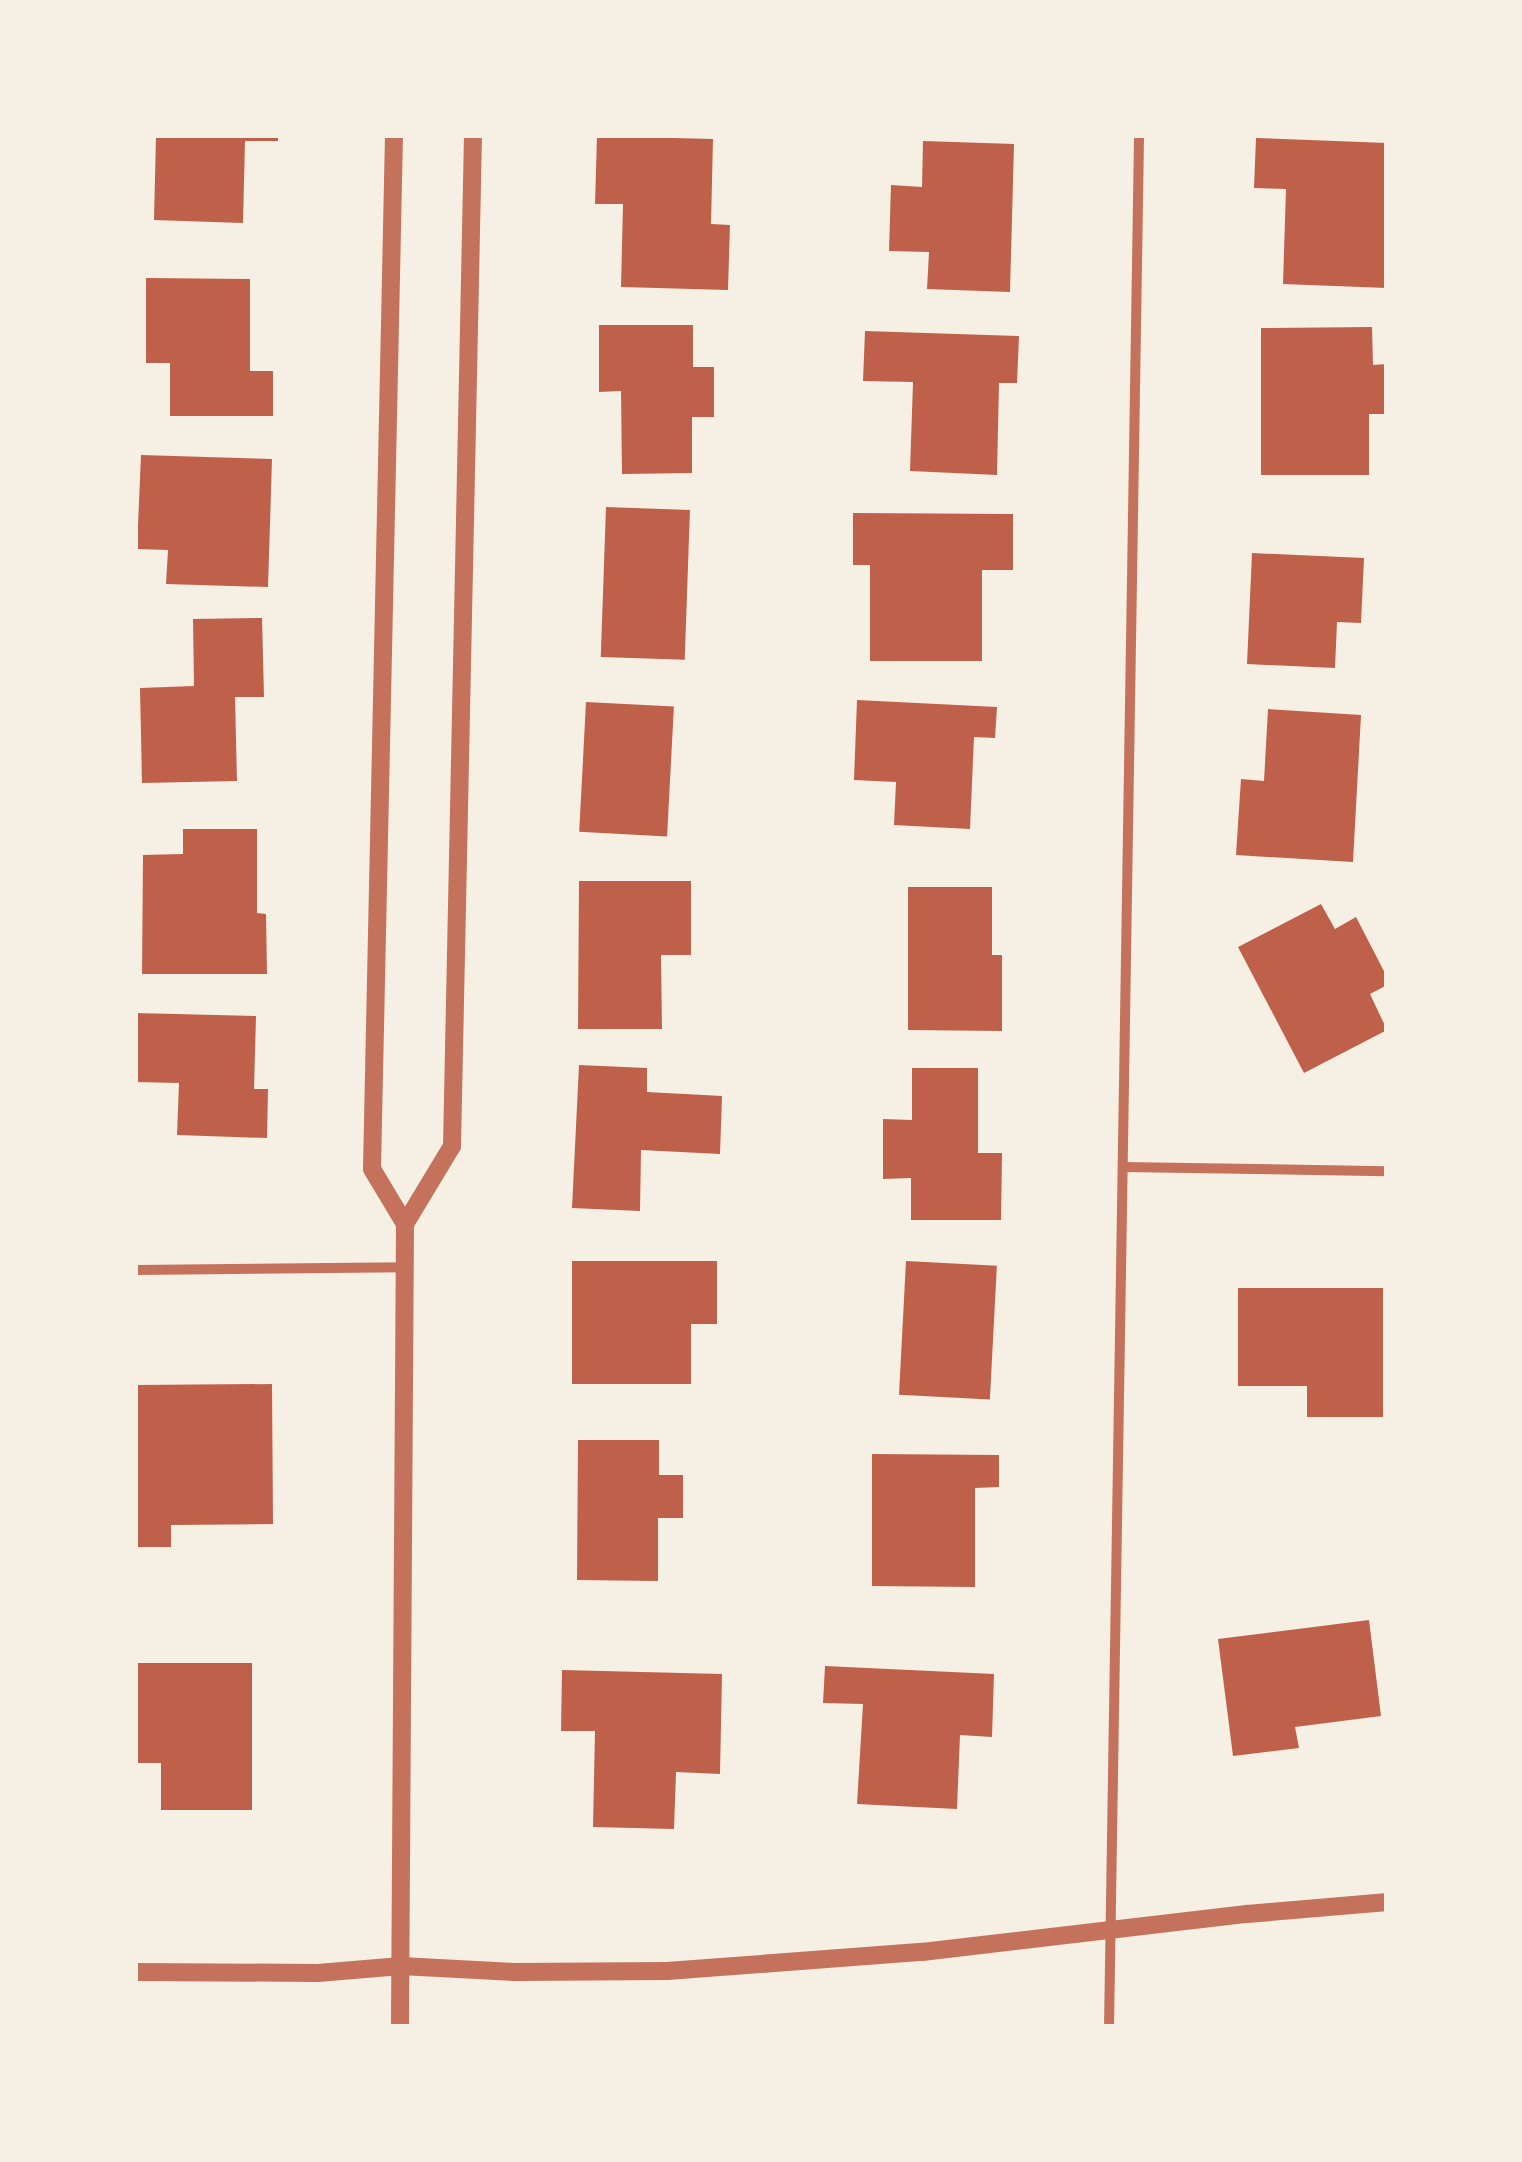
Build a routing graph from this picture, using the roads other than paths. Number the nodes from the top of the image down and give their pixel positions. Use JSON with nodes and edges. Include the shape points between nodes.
{"nodes":[{"id":1,"x":394,"y":135,"type":"edge"},
{"id":2,"x":473,"y":135,"type":"edge"},
{"id":3,"x":1140,"y":135,"type":"edge"},
{"id":4,"x":1123,"y":1167,"type":"junction"},
{"id":5,"x":1387,"y":1171,"type":"edge"},
{"id":6,"x":405,"y":1224,"type":"junction"},
{"id":7,"x":405,"y":1266,"type":"junction"},
{"id":8,"x":135,"y":1270,"type":"edge"},
{"id":9,"x":1387,"y":1902,"type":"edge"},
{"id":10,"x":1110,"y":1930,"type":"junction"},
{"id":11,"x":401,"y":1966,"type":"junction"},
{"id":12,"x":135,"y":1972,"type":"edge"},
{"id":13,"x":400,"y":2027,"type":"edge"},
{"id":14,"x":1109,"y":2027,"type":"edge"}],
"edges":[{"from":1,"to":6,"type":"street","via":[[372,1169]]},
{"from":2,"to":6,"type":"street","via":[[452,1146]]},
{"from":3,"to":4,"type":"street"},
{"from":4,"to":5,"type":"street"},
{"from":4,"to":10,"type":"street"},
{"from":6,"to":7,"type":"street"},
{"from":7,"to":8,"type":"street"},
{"from":7,"to":11,"type":"street"},
{"from":9,"to":10,"type":"street"},
{"from":10,"to":11,"type":"street","via":[[667,1972]]},
{"from":10,"to":14,"type":"street"},
{"from":11,"to":12,"type":"street","via":[[318,1974]]},
{"from":11,"to":13,"type":"street"}]}
